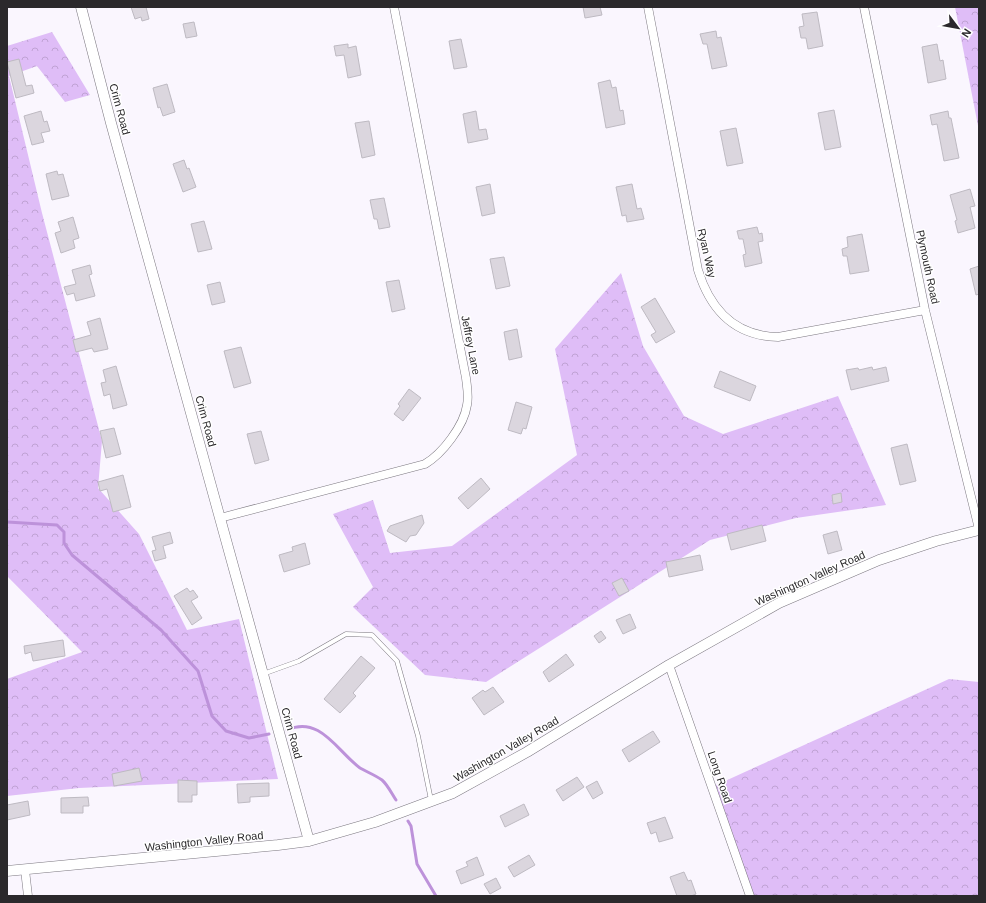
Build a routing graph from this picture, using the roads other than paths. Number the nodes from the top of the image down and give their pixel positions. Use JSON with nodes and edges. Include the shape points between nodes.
{"nodes":[{"id":1,"x":81,"y":7,"type":"edge"},
{"id":2,"x":394,"y":7,"type":"edge"},
{"id":3,"x":648,"y":7,"type":"edge"},
{"id":4,"x":864,"y":7,"type":"edge"},
{"id":5,"x":925,"y":310,"type":"junction"},
{"id":6,"x":220,"y":518,"type":"junction"},
{"id":7,"x":979,"y":529,"type":"edge"},
{"id":8,"x":670,"y":665,"type":"junction"},
{"id":9,"x":263,"y":674,"type":"junction"},
{"id":10,"x":432,"y":801,"type":"junction"},
{"id":11,"x":309,"y":841,"type":"junction"},
{"id":12,"x":25,"y":870,"type":"junction"},
{"id":13,"x":7,"y":871,"type":"edge"},
{"id":14,"x":28,"y":896,"type":"edge"},
{"id":15,"x":750,"y":896,"type":"edge"}],
"edges":[{"from":1,"to":6,"type":"street","name":"Crim Road"},
{"from":2,"to":6,"type":"street","name":"Jeffrey Lane","via":[[466,378],[467,405],[464,416],[443,450],[425,464]]},
{"from":3,"to":5,"type":"street","name":"Ryan Way","via":[[698,270],[709,298],[717,310],[747,331],[765,337],[778,337]]},
{"from":4,"to":5,"type":"street","name":"Plymouth Road"},
{"from":5,"to":7,"type":"street","name":"Plymouth Road"},
{"from":6,"to":9,"type":"street","name":"Crim Road"},
{"from":7,"to":8,"type":"street","name":"Washington Valley Road","via":[[928,543],[826,582],[779,603]]},
{"from":8,"to":10,"type":"street","name":"Washington Valley Road","via":[[527,752],[453,793]]},
{"from":8,"to":15,"type":"street","name":"Long Road"},
{"from":9,"to":10,"type":"lane","via":[[299,661],[346,634],[372,635],[397,661],[418,736]]},
{"from":9,"to":11,"type":"street","name":"Crim Road"},
{"from":10,"to":11,"type":"street","name":"Washington Valley Road","via":[[375,822]]},
{"from":11,"to":12,"type":"street","name":"Washington Valley Road"},
{"from":12,"to":13,"type":"street","name":"Washington Valley Road"},
{"from":12,"to":14,"type":"street"}]}
